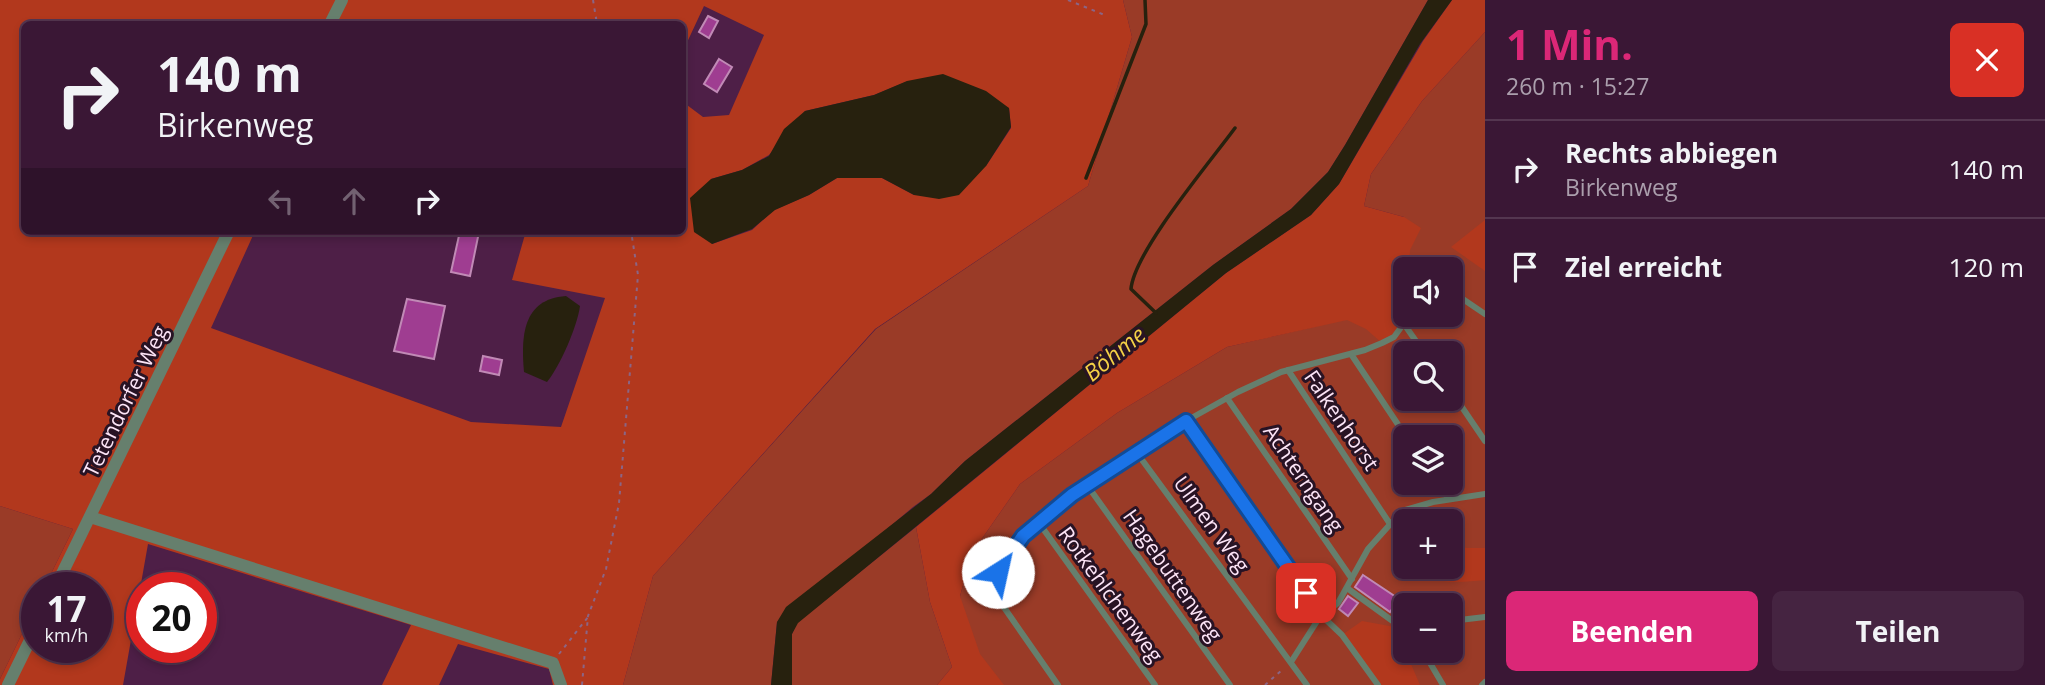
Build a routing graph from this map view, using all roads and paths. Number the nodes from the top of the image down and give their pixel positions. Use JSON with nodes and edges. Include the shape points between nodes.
{"nodes":[{"id":1,"x":342,"y":0,"type":"edge"},
{"id":2,"x":593,"y":0,"type":"edge"},
{"id":3,"x":1068,"y":0,"type":"edge"},
{"id":4,"x":1107,"y":16,"type":"dead end"},
{"id":5,"x":332,"y":21,"type":"edge"},
{"id":6,"x":596,"y":21,"type":"edge"},
{"id":7,"x":227,"y":235,"type":"edge"},
{"id":8,"x":632,"y":235,"type":"edge"},
{"id":9,"x":1463,"y":299,"type":"edge"},
{"id":10,"x":1485,"y":314,"type":"edge"},
{"id":11,"x":1402,"y":327,"type":"edge"},
{"id":12,"x":1351,"y":354,"type":"junction"},
{"id":13,"x":1288,"y":370,"type":"junction"},
{"id":14,"x":1227,"y":398,"type":"junction"},
{"id":15,"x":1463,"y":408,"type":"edge"},
{"id":16,"x":1186,"y":421,"type":"junction"},
{"id":17,"x":1398,"y":425,"type":"edge"},
{"id":18,"x":1485,"y":440,"type":"edge"},
{"id":19,"x":1137,"y":453,"type":"junction"},
{"id":20,"x":1087,"y":485,"type":"junction"},
{"id":21,"x":1485,"y":494,"type":"edge"},
{"id":22,"x":1446,"y":495,"type":"edge"},
{"id":23,"x":1449,"y":499,"type":"junction"},
{"id":24,"x":90,"y":517,"type":"junction"},
{"id":25,"x":1039,"y":523,"type":"junction"},
{"id":26,"x":1390,"y":524,"type":"junction"},
{"id":27,"x":63,"y":572,"type":"edge"},
{"id":28,"x":1352,"y":579,"type":"junction"},
{"id":29,"x":1347,"y":588,"type":"junction"},
{"id":30,"x":1321,"y":615,"type":"junction"},
{"id":31,"x":588,"y":616,"type":"junction"},
{"id":32,"x":1485,"y":617,"type":"edge"},
{"id":33,"x":1463,"y":620,"type":"edge"},
{"id":34,"x":1393,"y":621,"type":"edge"},
{"id":35,"x":21,"y":659,"type":"edge"},
{"id":36,"x":1291,"y":662,"type":"junction"},
{"id":37,"x":553,"y":663,"type":"junction"},
{"id":38,"x":1430,"y":663,"type":"edge"},
{"id":39,"x":8,"y":685,"type":"edge"},
{"id":40,"x":561,"y":685,"type":"edge"},
{"id":41,"x":582,"y":685,"type":"edge"},
{"id":42,"x":1058,"y":685,"type":"edge"},
{"id":43,"x":1155,"y":685,"type":"edge"},
{"id":44,"x":1230,"y":685,"type":"edge"},
{"id":45,"x":1265,"y":685,"type":"edge"},
{"id":46,"x":1307,"y":685,"type":"edge"},
{"id":47,"x":1378,"y":685,"type":"edge"},
{"id":48,"x":1443,"y":685,"type":"edge"}],
"edges":[{"from":1,"to":5,"type":"street"},
{"from":2,"to":6,"type":"path"},
{"from":3,"to":4,"type":"path"},
{"from":7,"to":24,"type":"street","name":"Tetendorfer Weg"},
{"from":8,"to":31,"type":"path","via":[[638,275],[619,503],[606,569]]},
{"from":9,"to":10,"type":"lane"},
{"from":11,"to":12,"type":"lane","via":[[1394,337]]},
{"from":12,"to":13,"type":"lane"},
{"from":12,"to":17,"type":"lane"},
{"from":13,"to":14,"type":"lane"},
{"from":13,"to":26,"type":"lane","name":"Falkenhorst"},
{"from":14,"to":16,"type":"lane"},
{"from":14,"to":28,"type":"lane","name":"Achterngang"},
{"from":15,"to":18,"type":"lane"},
{"from":16,"to":19,"type":"lane"},
{"from":16,"to":30,"type":"lane"},
{"from":19,"to":20,"type":"lane"},
{"from":19,"to":36,"type":"lane","name":"Ulmen Weg"},
{"from":20,"to":25,"type":"lane"},
{"from":20,"to":44,"type":"lane","name":"Hagebuttenweg"},
{"from":21,"to":23,"type":"lane"},
{"from":22,"to":23,"type":"lane"},
{"from":23,"to":26,"type":"lane","via":[[1402,511]]},
{"from":24,"to":27,"type":"street","name":"Tetendorfer Weg"},
{"from":24,"to":37,"type":"street"},
{"from":25,"to":42,"type":"lane","via":[[1023,536],[998,572],[1003,606]]},
{"from":25,"to":43,"type":"lane","name":"Rotkehlchenweg"},
{"from":26,"to":28,"type":"lane","via":[[1368,549]]},
{"from":28,"to":29,"type":"lane"},
{"from":29,"to":30,"type":"lane","via":[[1338,603]]},
{"from":29,"to":34,"type":"lane"},
{"from":30,"to":36,"type":"lane"},
{"from":30,"to":47,"type":"lane","via":[[1342,635]]},
{"from":31,"to":37,"type":"path"},
{"from":31,"to":41,"type":"path"},
{"from":32,"to":33,"type":"lane"},
{"from":35,"to":39,"type":"street"},
{"from":36,"to":45,"type":"path"},
{"from":36,"to":46,"type":"lane","name":"Ulmen Weg"},
{"from":37,"to":40,"type":"street"},
{"from":38,"to":48,"type":"lane"}]}
